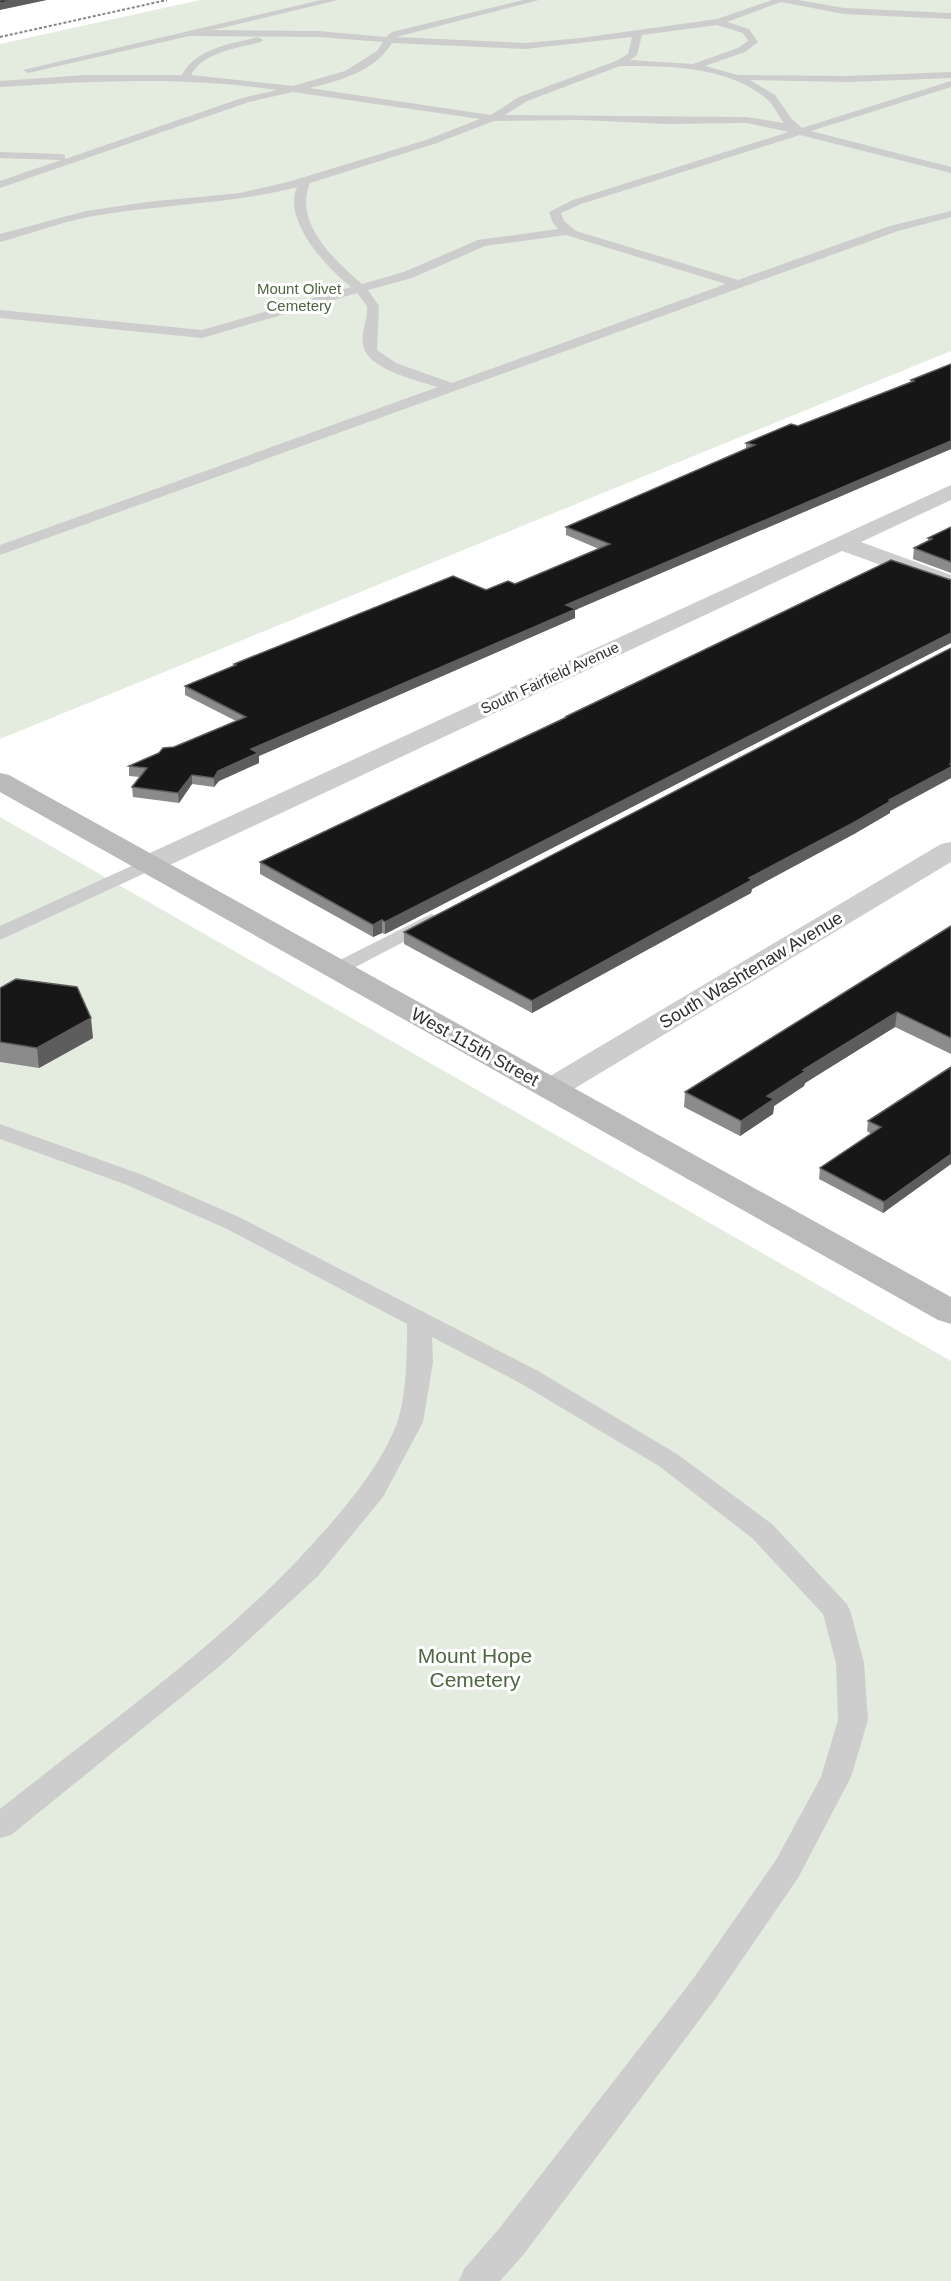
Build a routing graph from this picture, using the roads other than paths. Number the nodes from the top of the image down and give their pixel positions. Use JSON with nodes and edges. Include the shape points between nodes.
{"nodes":[{"id":1,"x":333,"y":0,"type":"edge"},
{"id":2,"x":534,"y":0,"type":"edge"},
{"id":3,"x":781,"y":0,"type":"edge"},
{"id":4,"x":951,"y":16,"type":"edge"},
{"id":5,"x":718,"y":22,"type":"junction"},
{"id":6,"x":189,"y":33,"type":"junction"},
{"id":7,"x":290,"y":33,"type":"junction"},
{"id":8,"x":638,"y":33,"type":"junction"},
{"id":9,"x":389,"y":39,"type":"junction"},
{"id":10,"x":619,"y":63,"type":"junction"},
{"id":11,"x":695,"y":67,"type":"junction"},
{"id":12,"x":951,"y":75,"type":"edge"},
{"id":13,"x":732,"y":76,"type":"junction"},
{"id":14,"x":0,"y":77,"type":"edge"},
{"id":15,"x":185,"y":78,"type":"junction"},
{"id":16,"x":0,"y":84,"type":"edge"},
{"id":17,"x":951,"y":84,"type":"edge"},
{"id":18,"x":294,"y":89,"type":"junction"},
{"id":19,"x":493,"y":118,"type":"junction"},
{"id":20,"x":801,"y":132,"type":"junction"},
{"id":21,"x":0,"y":155,"type":"edge"},
{"id":22,"x":79,"y":157,"type":"junction"},
{"id":23,"x":951,"y":170,"type":"edge"},
{"id":24,"x":305,"y":181,"type":"junction"},
{"id":25,"x":0,"y":185,"type":"edge"},
{"id":26,"x":951,"y":214,"type":"edge"},
{"id":27,"x":566,"y":231,"type":"junction"},
{"id":28,"x":0,"y":238,"type":"edge"},
{"id":29,"x":740,"y":284,"type":"junction"},
{"id":30,"x":359,"y":289,"type":"junction"},
{"id":31,"x":0,"y":314,"type":"edge"},
{"id":32,"x":452,"y":387,"type":"junction"},
{"id":33,"x":951,"y":492,"type":"edge"},
{"id":34,"x":842,"y":543,"type":"junction"},
{"id":35,"x":0,"y":550,"type":"edge"},
{"id":36,"x":951,"y":583,"type":"edge"},
{"id":37,"x":0,"y":781,"type":"edge"},
{"id":38,"x":951,"y":850,"type":"edge"},
{"id":39,"x":150,"y":864,"type":"junction"},
{"id":40,"x":448,"y":911,"type":"edge"},
{"id":41,"x":0,"y":934,"type":"edge"},
{"id":42,"x":337,"y":969,"type":"junction"},
{"id":43,"x":550,"y":1089,"type":"junction"},
{"id":44,"x":0,"y":1131,"type":"edge"},
{"id":45,"x":951,"y":1312,"type":"edge"},
{"id":46,"x":419,"y":1318,"type":"junction"},
{"id":47,"x":0,"y":1826,"type":"edge"},
{"id":48,"x":477,"y":2281,"type":"edge"}],
"edges":[{"from":1,"to":6,"type":"lane"},
{"from":2,"to":9,"type":"lane"},
{"from":3,"to":4,"type":"lane","via":[[844,11]]},
{"from":3,"to":5,"type":"lane"},
{"from":5,"to":8,"type":"lane"},
{"from":5,"to":11,"type":"lane","via":[[746,31],[753,42],[743,50]]},
{"from":6,"to":7,"type":"lane"},
{"from":6,"to":14,"type":"lane"},
{"from":7,"to":9,"type":"lane"},
{"from":7,"to":15,"type":"lane","via":[[211,55],[192,66]]},
{"from":8,"to":9,"type":"lane","via":[[525,46]]},
{"from":8,"to":10,"type":"lane","via":[[632,55]]},
{"from":9,"to":18,"type":"lane","via":[[381,53],[364,66],[328,81]]},
{"from":10,"to":11,"type":"lane"},
{"from":10,"to":19,"type":"lane","via":[[522,99]]},
{"from":11,"to":13,"type":"lane"},
{"from":12,"to":13,"type":"lane","via":[[800,80]]},
{"from":13,"to":20,"type":"lane","via":[[772,98],[781,107],[784,118]]},
{"from":15,"to":16,"type":"lane","via":[[87,78]]},
{"from":15,"to":18,"type":"lane"},
{"from":17,"to":20,"type":"lane"},
{"from":18,"to":19,"type":"lane"},
{"from":18,"to":22,"type":"lane","via":[[246,100]]},
{"from":19,"to":20,"type":"lane","via":[[747,120]]},
{"from":19,"to":24,"type":"lane"},
{"from":20,"to":23,"type":"lane"},
{"from":20,"to":27,"type":"lane","via":[[567,205],[555,212]]},
{"from":21,"to":22,"type":"lane"},
{"from":22,"to":25,"type":"lane"},
{"from":24,"to":28,"type":"lane","via":[[240,196],[86,214]]},
{"from":24,"to":30,"type":"lane","via":[[298,198],[303,222]]},
{"from":26,"to":29,"type":"lane","via":[[894,228]]},
{"from":27,"to":29,"type":"lane"},
{"from":27,"to":30,"type":"lane","via":[[482,243],[429,268]]},
{"from":29,"to":32,"type":"lane"},
{"from":30,"to":31,"type":"lane","via":[[202,334]]},
{"from":30,"to":32,"type":"lane","via":[[374,306],[369,346],[374,356]]},
{"from":32,"to":35,"type":"lane"},
{"from":33,"to":34,"type":"street","name":"South Fairfield Avenue"},
{"from":34,"to":36,"type":"street"},
{"from":34,"to":39,"type":"street","name":"South Fairfield Avenue"},
{"from":37,"to":39,"type":"street","name":"West 115th Street"},
{"from":38,"to":43,"type":"street","name":"South Washtenaw Avenue"},
{"from":39,"to":41,"type":"lane"},
{"from":39,"to":42,"type":"street","name":"West 115th Street"},
{"from":40,"to":42,"type":"lane"},
{"from":42,"to":43,"type":"street","name":"West 115th Street"},
{"from":43,"to":45,"type":"street","name":"West 115th Street"},
{"from":44,"to":46,"type":"lane","via":[[135,1180],[233,1223]]},
{"from":46,"to":47,"type":"lane","via":[[420,1362],[410,1422],[374,1490],[308,1569],[220,1649]]},
{"from":46,"to":48,"type":"lane","via":[[529,1377],[668,1460],[762,1531],[836,1610],[850,1663],[853,1720],[836,1777],[788,1869],[704,1989]]}]}
